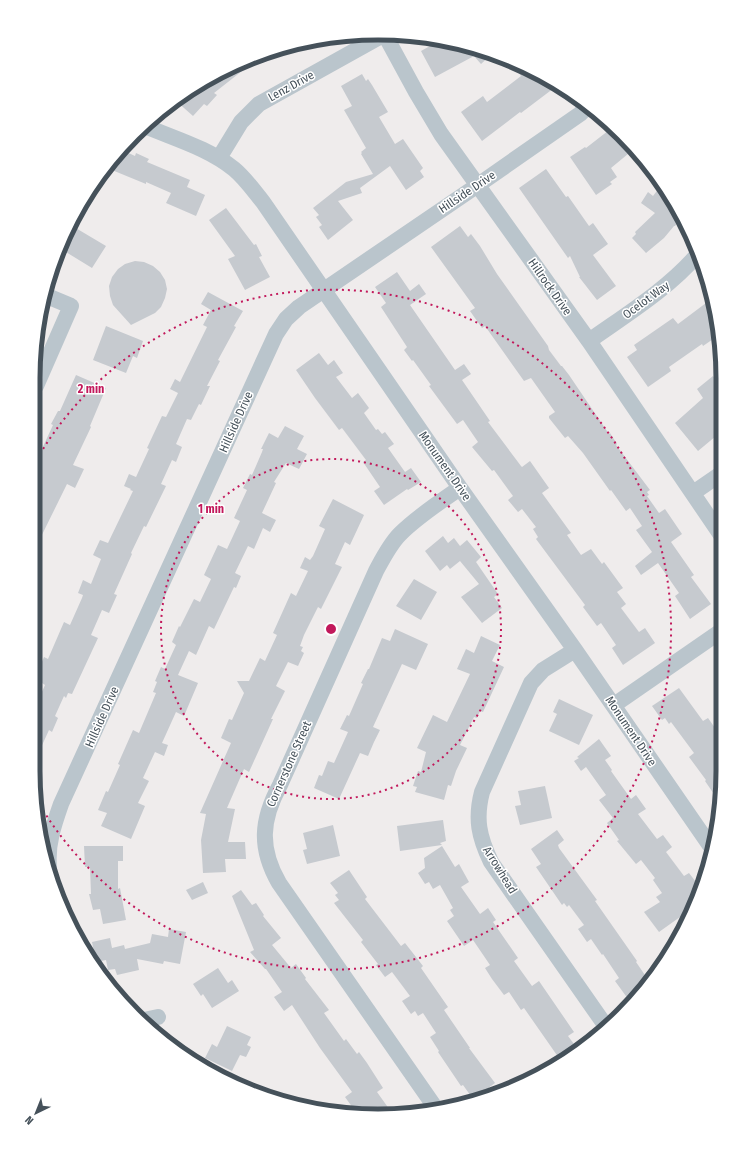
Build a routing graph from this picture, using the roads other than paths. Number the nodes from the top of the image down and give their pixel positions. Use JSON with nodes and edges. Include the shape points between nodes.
{"nodes":[{"id":1,"x":375,"y":40,"type":"edge"},
{"id":2,"x":387,"y":40,"type":"edge"},
{"id":3,"x":584,"y":110,"type":"edge"},
{"id":4,"x":150,"y":129,"type":"edge"},
{"id":5,"x":219,"y":158,"type":"junction"},
{"id":6,"x":478,"y":185,"type":"junction"},
{"id":7,"x":694,"y":259,"type":"edge"},
{"id":8,"x":324,"y":290,"type":"junction"},
{"id":9,"x":50,"y":297,"type":"edge"},
{"id":10,"x":589,"y":341,"type":"junction"},
{"id":11,"x":40,"y":377,"type":"edge"},
{"id":12,"x":716,"y":477,"type":"edge"},
{"id":13,"x":460,"y":488,"type":"junction"},
{"id":14,"x":693,"y":493,"type":"junction"},
{"id":15,"x":716,"y":528,"type":"edge"},
{"id":16,"x":716,"y":634,"type":"edge"},
{"id":17,"x":575,"y":650,"type":"junction"},
{"id":18,"x":614,"y":705,"type":"junction"},
{"id":19,"x":708,"y":843,"type":"edge"},
{"id":20,"x":49,"y":848,"type":"edge"},
{"id":21,"x":603,"y":1023,"type":"edge"},
{"id":22,"x":433,"y":1104,"type":"edge"}],
"edges":[{"from":1,"to":5,"type":"street","name":"Lenz Drive","via":[[260,104],[241,122]]},
{"from":2,"to":6,"type":"street","name":"Hillrock Drive","via":[[441,134]]},
{"from":3,"to":6,"type":"street","name":"Hillside Drive"},
{"from":4,"to":5,"type":"street","name":"Monument Drive"},
{"from":5,"to":8,"type":"street","name":"Monument Drive","via":[[242,176],[263,202]]},
{"from":6,"to":8,"type":"street","name":"Hillside Drive"},
{"from":6,"to":10,"type":"street","name":"Hillrock Drive"},
{"from":7,"to":10,"type":"street","name":"Ocelot Way","via":[[670,282]]},
{"from":8,"to":13,"type":"street","name":"Monument Drive"},
{"from":8,"to":20,"type":"street","name":"Hillside Drive","via":[[299,307],[286,319],[276,334],[61,804],[53,825]]},
{"from":9,"to":11,"type":"street","via":[[71,306]]},
{"from":10,"to":14,"type":"street","name":"Hillrock Drive"},
{"from":12,"to":14,"type":"street"},
{"from":13,"to":17,"type":"street","name":"Monument Drive"},
{"from":13,"to":22,"type":"street","name":"Cornerstone Street","via":[[417,518],[386,551],[271,801],[265,839],[267,858],[279,884]]},
{"from":14,"to":15,"type":"street","name":"Hillrock Drive"},
{"from":16,"to":18,"type":"street"},
{"from":17,"to":18,"type":"street","name":"Monument Drive"},
{"from":17,"to":21,"type":"street","name":"Arrowhead","via":[[543,670],[531,683],[482,792],[478,819],[483,845],[491,862]]},
{"from":18,"to":19,"type":"street","name":"Monument Drive"}]}
